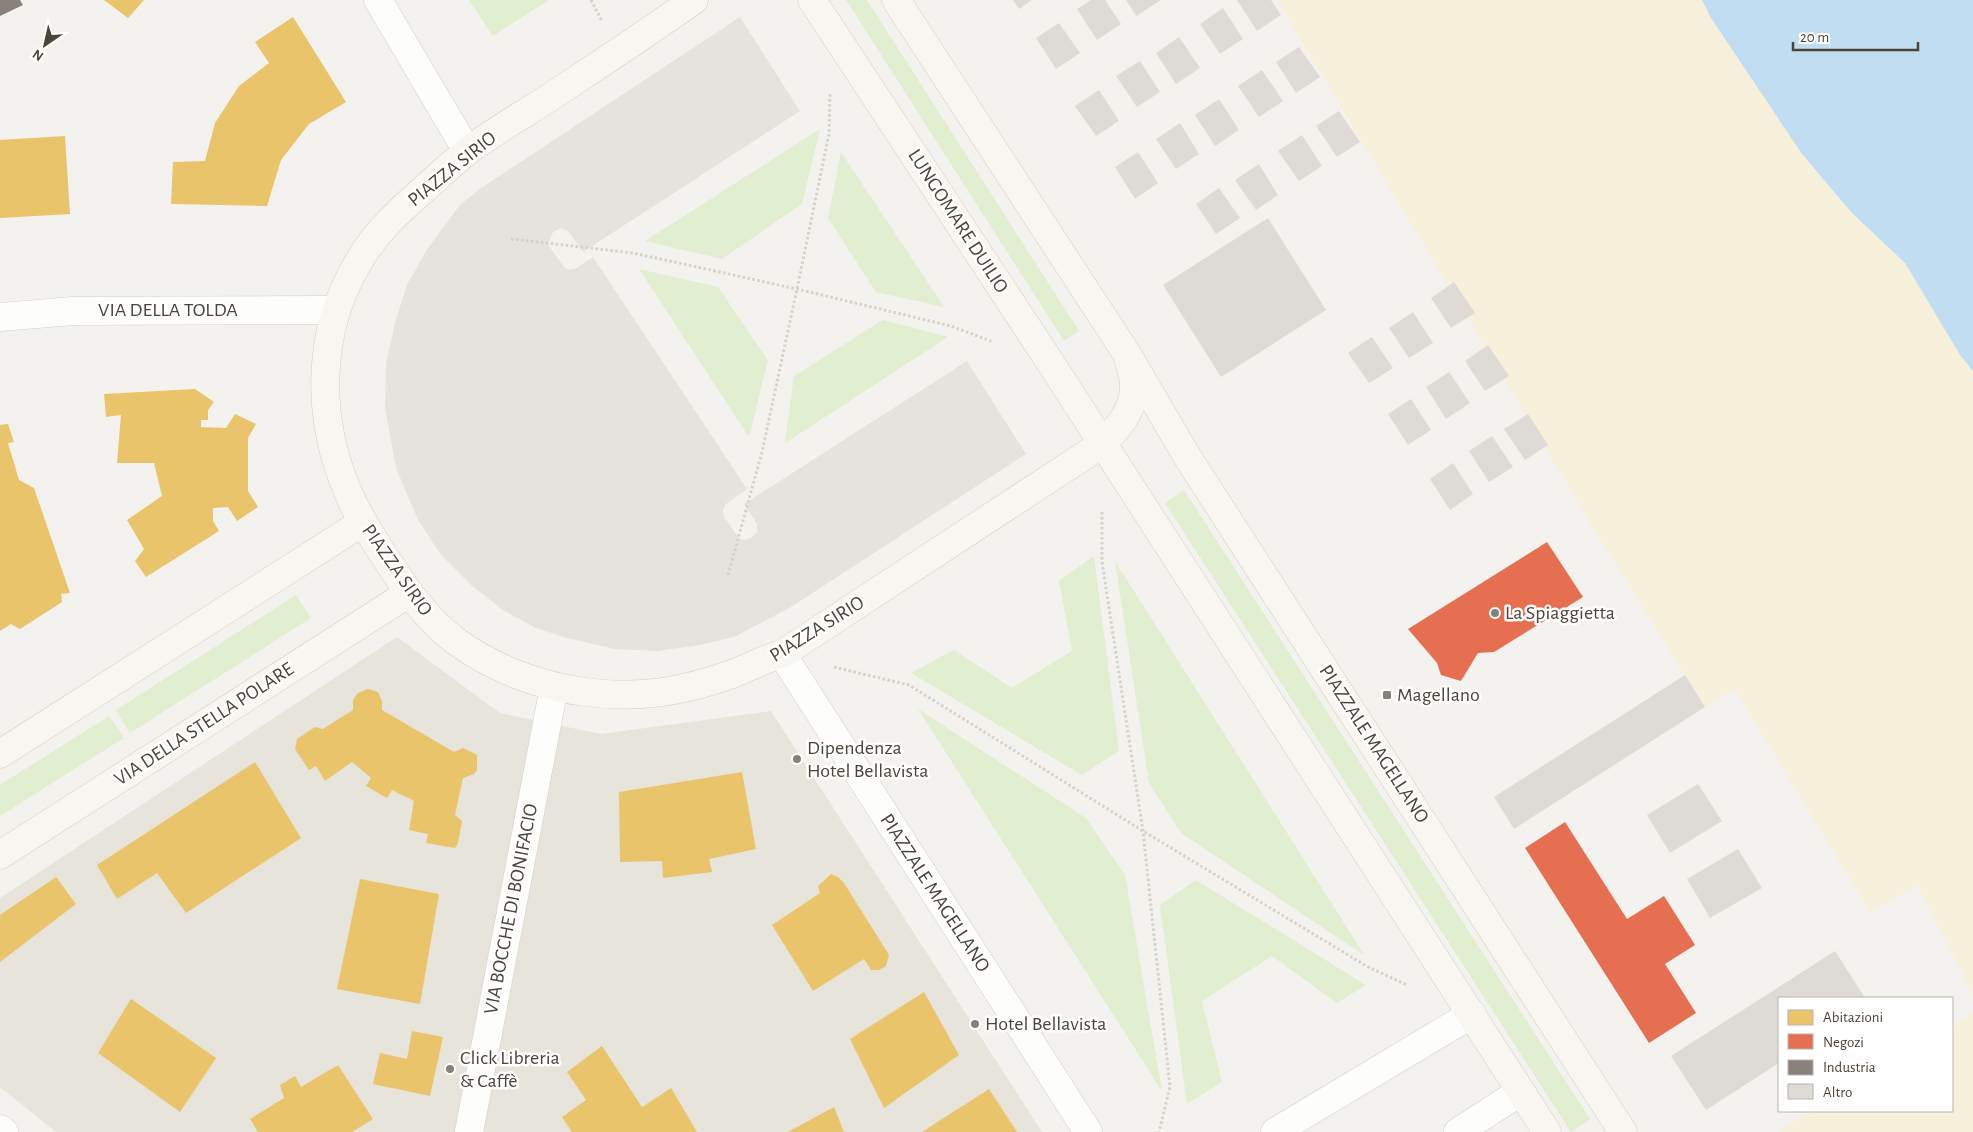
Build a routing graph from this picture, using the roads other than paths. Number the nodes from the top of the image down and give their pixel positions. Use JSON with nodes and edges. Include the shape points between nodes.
{"nodes":[{"id":1,"x":378,"y":0,"type":"edge"},
{"id":2,"x":694,"y":0,"type":"edge"},
{"id":3,"x":812,"y":0,"type":"edge"},
{"id":4,"x":896,"y":0,"type":"edge"},
{"id":5,"x":468,"y":151,"type":"junction"},
{"id":6,"x":335,"y":310,"type":"junction"},
{"id":7,"x":0,"y":317,"type":"edge"},
{"id":8,"x":1127,"y":354,"type":"junction"},
{"id":9,"x":1102,"y":444,"type":"junction"},
{"id":10,"x":363,"y":522,"type":"junction"},
{"id":11,"x":409,"y":593,"type":"junction"},
{"id":12,"x":782,"y":654,"type":"junction"},
{"id":13,"x":554,"y":686,"type":"junction"},
{"id":14,"x":0,"y":754,"type":"edge"},
{"id":15,"x":0,"y":855,"type":"edge"},
{"id":16,"x":1472,"y":1014,"type":"junction"},
{"id":17,"x":1520,"y":1092,"type":"junction"},
{"id":18,"x":0,"y":1129,"type":"edge"},
{"id":19,"x":4,"y":1132,"type":"edge"},
{"id":20,"x":469,"y":1132,"type":"edge"},
{"id":21,"x":1088,"y":1132,"type":"edge"},
{"id":22,"x":1275,"y":1132,"type":"edge"},
{"id":23,"x":1458,"y":1132,"type":"edge"},
{"id":24,"x":1547,"y":1132,"type":"edge"},
{"id":25,"x":1623,"y":1132,"type":"edge"}],
"edges":[{"from":1,"to":5,"type":"street"},
{"from":2,"to":5,"type":"main road","name":"PIAZZA SIRIO"},
{"from":3,"to":9,"type":"main road","name":"LUNGOMARE DUILIO"},
{"from":4,"to":8,"type":"main road"},
{"from":5,"to":6,"type":"main road","name":"PIAZZA SIRIO","via":[[405,205],[377,236],[360,258]]},
{"from":6,"to":7,"type":"street","name":"VIA DELLA TOLDA","via":[[73,311]]},
{"from":6,"to":10,"type":"main road","name":"PIAZZA SIRIO","via":[[326,370],[328,429],[343,479]]},
{"from":8,"to":9,"type":"main road","name":"PIAZZA SIRIO","via":[[1135,387],[1131,407],[1120,426]]},
{"from":8,"to":25,"type":"main road","name":"PIAZZALE MAGELLANO","via":[[1188,458]]},
{"from":9,"to":12,"type":"main road","name":"PIAZZA SIRIO"},
{"from":9,"to":16,"type":"main road"},
{"from":10,"to":11,"type":"main road","name":"PIAZZA SIRIO"},
{"from":10,"to":14,"type":"main road"},
{"from":11,"to":13,"type":"main road","name":"PIAZZA SIRIO","via":[[432,622],[457,642],[503,668]]},
{"from":11,"to":15,"type":"main road","name":"VIA DELLA STELLA POLARE"},
{"from":12,"to":13,"type":"main road","name":"PIAZZA SIRIO","via":[[704,684],[670,692],[609,695]]},
{"from":12,"to":21,"type":"street","name":"PIAZZALE MAGELLANO"},
{"from":13,"to":20,"type":"street","name":"VIA BOCCHE DI BONIFACIO"},
{"from":16,"to":17,"type":"main road"},
{"from":16,"to":22,"type":"street"},
{"from":17,"to":23,"type":"street"},
{"from":17,"to":24,"type":"main road"},
{"from":18,"to":19,"type":"street"}]}
